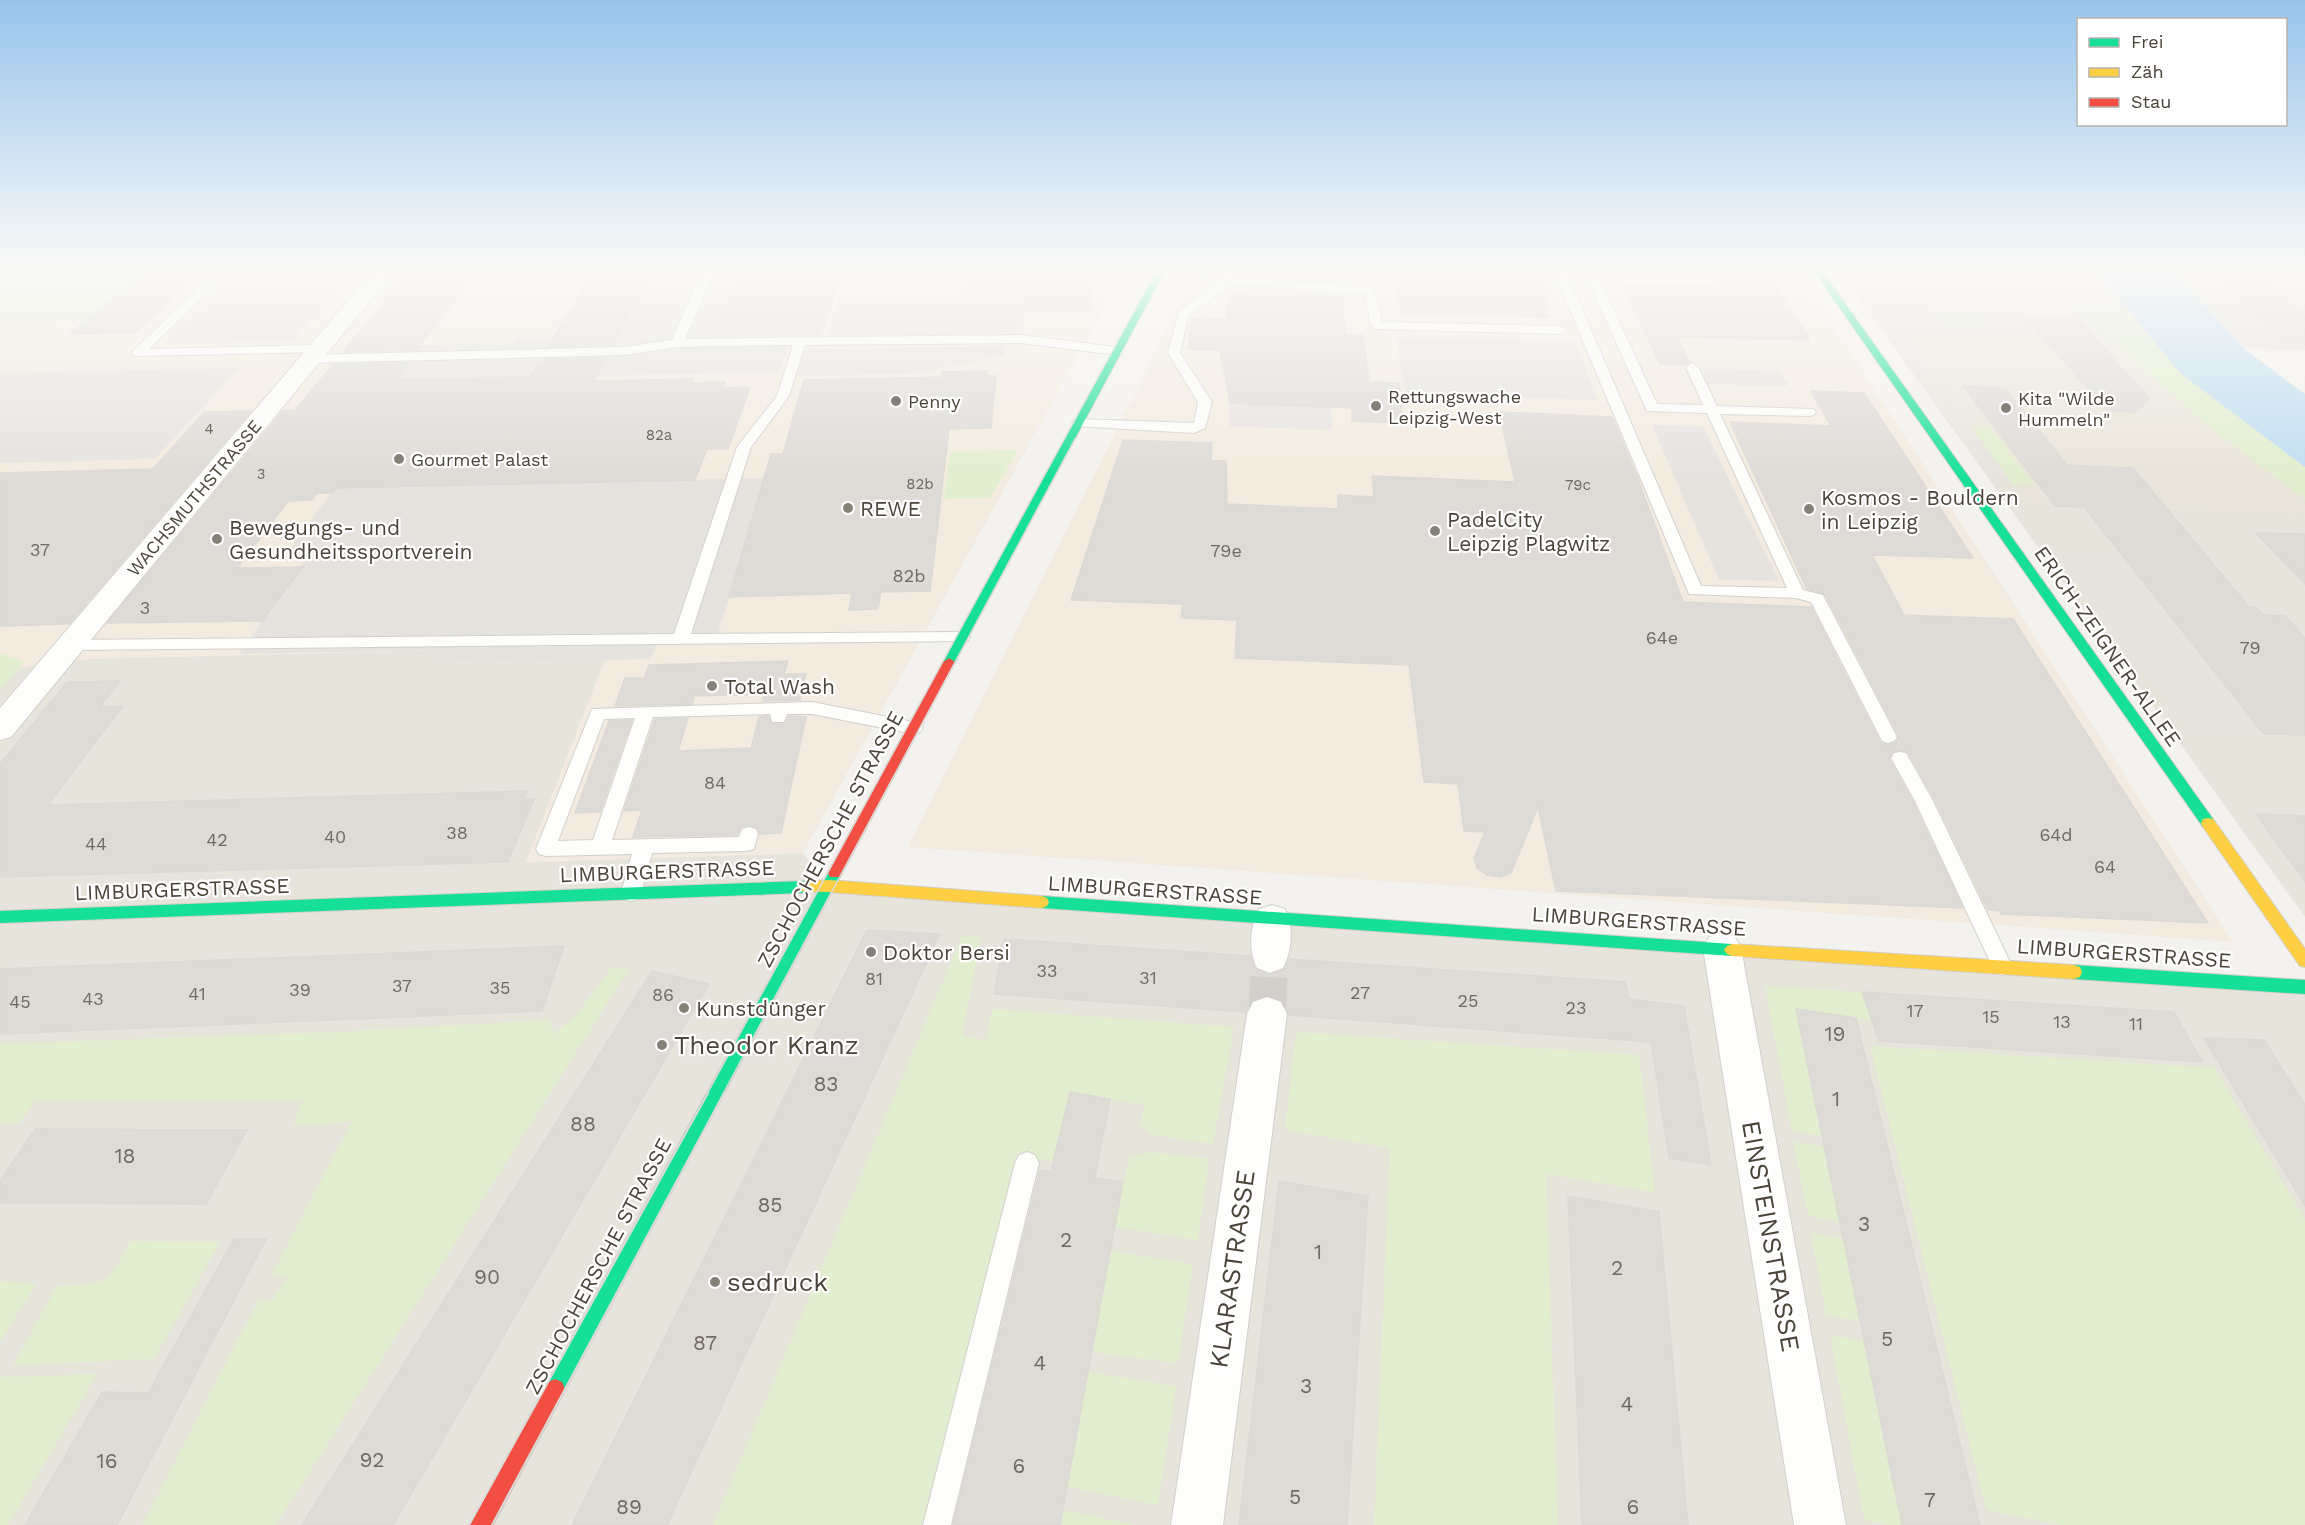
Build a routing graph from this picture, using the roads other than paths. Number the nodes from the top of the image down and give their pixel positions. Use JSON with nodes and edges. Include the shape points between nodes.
{"nodes":[{"id":1,"x":153,"y":338,"type":"edge"},
{"id":2,"x":327,"y":338,"type":"edge"},
{"id":3,"x":679,"y":338,"type":"edge"},
{"id":4,"x":1125,"y":338,"type":"edge"},
{"id":5,"x":1177,"y":338,"type":"edge"},
{"id":6,"x":1588,"y":338,"type":"edge"},
{"id":7,"x":1620,"y":338,"type":"edge"},
{"id":8,"x":1865,"y":338,"type":"edge"},
{"id":9,"x":800,"y":341,"type":"junction"},
{"id":10,"x":677,"y":343,"type":"junction"},
{"id":11,"x":1118,"y":351,"type":"junction"},
{"id":12,"x":313,"y":354,"type":"junction"},
{"id":13,"x":1692,"y":367,"type":"dead end"},
{"id":14,"x":1710,"y":408,"type":"junction"},
{"id":15,"x":1809,"y":412,"type":"dead end"},
{"id":16,"x":1079,"y":423,"type":"junction"},
{"id":17,"x":1797,"y":593,"type":"junction"},
{"id":18,"x":962,"y":637,"type":"junction"},
{"id":19,"x":681,"y":639,"type":"junction"},
{"id":20,"x":71,"y":645,"type":"junction"},
{"id":21,"x":645,"y":712,"type":"junction"},
{"id":22,"x":914,"y":728,"type":"junction"},
{"id":23,"x":0,"y":729,"type":"edge"},
{"id":24,"x":1888,"y":737,"type":"dead end"},
{"id":25,"x":1900,"y":758,"type":"dead end"},
{"id":26,"x":749,"y":834,"type":"dead end"},
{"id":27,"x":644,"y":846,"type":"junction"},
{"id":28,"x":600,"y":847,"type":"junction"},
{"id":29,"x":828,"y":886,"type":"junction"},
{"id":30,"x":631,"y":893,"type":"junction"},
{"id":31,"x":0,"y":917,"type":"edge"},
{"id":32,"x":1272,"y":920,"type":"junction"},
{"id":33,"x":1722,"y":948,"type":"junction"},
{"id":34,"x":1270,"y":957,"type":"tunnel mouth"},
{"id":35,"x":2305,"y":962,"type":"edge"},
{"id":36,"x":2002,"y":966,"type":"junction"},
{"id":37,"x":2305,"y":987,"type":"edge"},
{"id":38,"x":1267,"y":1014,"type":"tunnel mouth"},
{"id":39,"x":1027,"y":1163,"type":"dead end"},
{"id":40,"x":481,"y":1525,"type":"edge"},
{"id":41,"x":937,"y":1525,"type":"edge"},
{"id":42,"x":1197,"y":1525,"type":"edge"},
{"id":43,"x":1820,"y":1525,"type":"edge"}],
"edges":[{"from":1,"to":12,"type":"lane","via":[[138,353]]},
{"from":2,"to":12,"type":"street","name":"WACHSMUTHSTRASSE"},
{"from":3,"to":10,"type":"lane"},
{"from":4,"to":11,"type":"street","name":"ZSCHOCHERSCHE STRASSE"},
{"from":5,"to":16,"type":"lane","via":[[1174,353],[1205,402],[1200,425],[1194,429]]},
{"from":6,"to":17,"type":"lane","via":[[1695,591]]},
{"from":7,"to":14,"type":"lane","via":[[1652,408]]},
{"from":8,"to":35,"type":"street","name":"ERICH-ZEIGNER-ALLEE"},
{"from":9,"to":10,"type":"lane"},
{"from":9,"to":11,"type":"lane","via":[[1022,339]]},
{"from":9,"to":19,"type":"lane","via":[[783,396],[744,447]]},
{"from":10,"to":12,"type":"lane","via":[[625,351]]},
{"from":11,"to":16,"type":"street","name":"ZSCHOCHERSCHE STRASSE"},
{"from":12,"to":20,"type":"street","name":"WACHSMUTHSTRASSE"},
{"from":13,"to":14,"type":"lane"},
{"from":14,"to":15,"type":"lane"},
{"from":14,"to":17,"type":"lane"},
{"from":16,"to":18,"type":"street","name":"ZSCHOCHERSCHE STRASSE"},
{"from":17,"to":24,"type":"lane","via":[[1816,599]]},
{"from":18,"to":19,"type":"lane"},
{"from":18,"to":22,"type":"street","name":"ZSCHOCHERSCHE STRASSE"},
{"from":19,"to":20,"type":"lane"},
{"from":20,"to":23,"type":"street","name":"WACHSMUTHSTRASSE"},
{"from":21,"to":22,"type":"lane","via":[[779,713],[812,708]]},
{"from":21,"to":28,"type":"lane"},
{"from":21,"to":28,"type":"lane","via":[[598,713],[546,849]]},
{"from":22,"to":29,"type":"street","name":"ZSCHOCHERSCHE STRASSE"},
{"from":25,"to":36,"type":"lane"},
{"from":26,"to":27,"type":"lane","via":[[747,844]]},
{"from":27,"to":28,"type":"lane"},
{"from":27,"to":30,"type":"lane"},
{"from":29,"to":30,"type":"street","name":"LIMBURGERSTRASSE"},
{"from":29,"to":32,"type":"street","name":"LIMBURGERSTRASSE"},
{"from":29,"to":40,"type":"street","name":"ZSCHOCHERSCHE STRASSE"},
{"from":30,"to":31,"type":"street","name":"LIMBURGERSTRASSE"},
{"from":32,"to":33,"type":"street","name":"LIMBURGERSTRASSE"},
{"from":32,"to":34,"type":"street"},
{"from":33,"to":36,"type":"street","name":"LIMBURGERSTRASSE"},
{"from":33,"to":43,"type":"street","name":"EINSTEINSTRASSE"},
{"from":36,"to":37,"type":"street","name":"LIMBURGERSTRASSE"},
{"from":38,"to":42,"type":"street","name":"KLARASTRASSE"},
{"from":39,"to":41,"type":"lane"}]}
